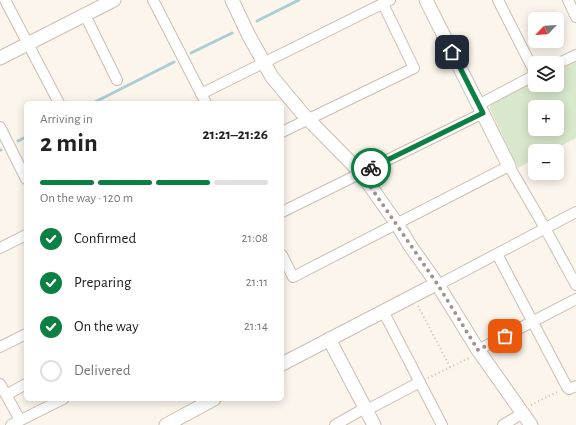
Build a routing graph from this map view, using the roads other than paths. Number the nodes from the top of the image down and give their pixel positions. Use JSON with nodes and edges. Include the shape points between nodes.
{"nodes":[{"id":1,"x":5,"y":0,"type":"edge"},
{"id":2,"x":114,"y":0,"type":"edge"},
{"id":3,"x":153,"y":0,"type":"edge"},
{"id":4,"x":232,"y":0,"type":"edge"},
{"id":5,"x":426,"y":0,"type":"edge"},
{"id":6,"x":498,"y":0,"type":"edge"},
{"id":7,"x":568,"y":0,"type":"edge"},
{"id":8,"x":387,"y":2,"type":"edge"},
{"id":9,"x":85,"y":15,"type":"junction"},
{"id":10,"x":576,"y":17,"type":"edge"},
{"id":11,"x":29,"y":43,"type":"junction"},
{"id":12,"x":576,"y":55,"type":"edge"},
{"id":13,"x":0,"y":58,"type":"edge"},
{"id":14,"x":528,"y":60,"type":"edge"},
{"id":15,"x":564,"y":61,"type":"edge"},
{"id":16,"x":264,"y":63,"type":"junction"},
{"id":17,"x":528,"y":79,"type":"edge"},
{"id":18,"x":117,"y":80,"type":"dead end"},
{"id":19,"x":204,"y":98,"type":"edge"},
{"id":20,"x":58,"y":101,"type":"edge"},
{"id":21,"x":481,"y":109,"type":"junction"},
{"id":22,"x":308,"y":120,"type":"junction"},
{"id":23,"x":0,"y":127,"type":"edge"},
{"id":24,"x":284,"y":131,"type":"edge"},
{"id":25,"x":509,"y":166,"type":"junction"},
{"id":26,"x":361,"y":173,"type":"junction"},
{"id":27,"x":24,"y":175,"type":"edge"},
{"id":28,"x":284,"y":211,"type":"edge"},
{"id":29,"x":576,"y":212,"type":"edge"},
{"id":30,"x":397,"y":224,"type":"junction"},
{"id":31,"x":545,"y":228,"type":"junction"},
{"id":32,"x":24,"y":236,"type":"edge"},
{"id":33,"x":0,"y":248,"type":"edge"},
{"id":34,"x":497,"y":254,"type":"junction"},
{"id":35,"x":284,"y":259,"type":"edge"},
{"id":36,"x":437,"y":285,"type":"junction"},
{"id":37,"x":576,"y":285,"type":"edge"},
{"id":38,"x":576,"y":299,"type":"edge"},
{"id":39,"x":383,"y":311,"type":"junction"},
{"id":40,"x":532,"y":321,"type":"junction"},
{"id":41,"x":24,"y":335,"type":"edge"},
{"id":42,"x":329,"y":339,"type":"junction"},
{"id":43,"x":0,"y":347,"type":"edge"},
{"id":44,"x":479,"y":351,"type":"junction"},
{"id":45,"x":284,"y":363,"type":"edge"},
{"id":46,"x":420,"y":382,"type":"junction"},
{"id":47,"x":0,"y":384,"type":"edge"},
{"id":48,"x":24,"y":385,"type":"edge"},
{"id":49,"x":572,"y":386,"type":"edge"},
{"id":50,"x":6,"y":395,"type":"junction"},
{"id":51,"x":59,"y":401,"type":"edge"},
{"id":52,"x":208,"y":401,"type":"edge"},
{"id":53,"x":366,"y":409,"type":"junction"},
{"id":54,"x":522,"y":412,"type":"junction"},
{"id":55,"x":15,"y":423,"type":"edge"},
{"id":56,"x":166,"y":425,"type":"edge"},
{"id":57,"x":335,"y":425,"type":"edge"},
{"id":58,"x":374,"y":425,"type":"edge"},
{"id":59,"x":442,"y":425,"type":"edge"},
{"id":60,"x":503,"y":425,"type":"edge"},
{"id":61,"x":531,"y":425,"type":"edge"}],
"edges":[{"from":1,"to":11,"type":"street"},
{"from":2,"to":9,"type":"street"},
{"from":3,"to":19,"type":"street"},
{"from":4,"to":16,"type":"street"},
{"from":5,"to":21,"type":"street"},
{"from":6,"to":14,"type":"street"},
{"from":7,"to":10,"type":"street"},
{"from":8,"to":16,"type":"street"},
{"from":8,"to":22,"type":"street","via":[[414,68]]},
{"from":9,"to":11,"type":"street"},
{"from":9,"to":18,"type":"street"},
{"from":11,"to":13,"type":"street"},
{"from":11,"to":20,"type":"street"},
{"from":12,"to":15,"type":"street"},
{"from":16,"to":19,"type":"street"},
{"from":16,"to":22,"type":"street","via":[[272,77]]},
{"from":17,"to":21,"type":"street"},
{"from":21,"to":25,"type":"street"},
{"from":21,"to":26,"type":"street"},
{"from":22,"to":24,"type":"street"},
{"from":22,"to":26,"type":"street"},
{"from":23,"to":27,"type":"street"},
{"from":25,"to":30,"type":"street"},
{"from":25,"to":31,"type":"street"},
{"from":26,"to":28,"type":"street"},
{"from":26,"to":30,"type":"street"},
{"from":29,"to":31,"type":"street"},
{"from":30,"to":35,"type":"street","via":[[293,277]]},
{"from":30,"to":36,"type":"street"},
{"from":31,"to":34,"type":"street"},
{"from":31,"to":37,"type":"street"},
{"from":32,"to":33,"type":"street"},
{"from":34,"to":36,"type":"street"},
{"from":34,"to":40,"type":"street"},
{"from":36,"to":39,"type":"street"},
{"from":36,"to":44,"type":"street"},
{"from":38,"to":40,"type":"street"},
{"from":39,"to":42,"type":"street"},
{"from":39,"to":46,"type":"street"},
{"from":40,"to":44,"type":"street"},
{"from":40,"to":49,"type":"street"},
{"from":41,"to":43,"type":"street"},
{"from":42,"to":45,"type":"street"},
{"from":42,"to":53,"type":"street"},
{"from":44,"to":54,"type":"street"},
{"from":46,"to":53,"type":"street"},
{"from":46,"to":59,"type":"street"},
{"from":47,"to":50,"type":"street"},
{"from":48,"to":50,"type":"street"},
{"from":50,"to":55,"type":"street"},
{"from":51,"to":55,"type":"street"},
{"from":52,"to":56,"type":"street"},
{"from":53,"to":57,"type":"street"},
{"from":53,"to":58,"type":"street"},
{"from":54,"to":60,"type":"street"},
{"from":54,"to":61,"type":"street"}]}
